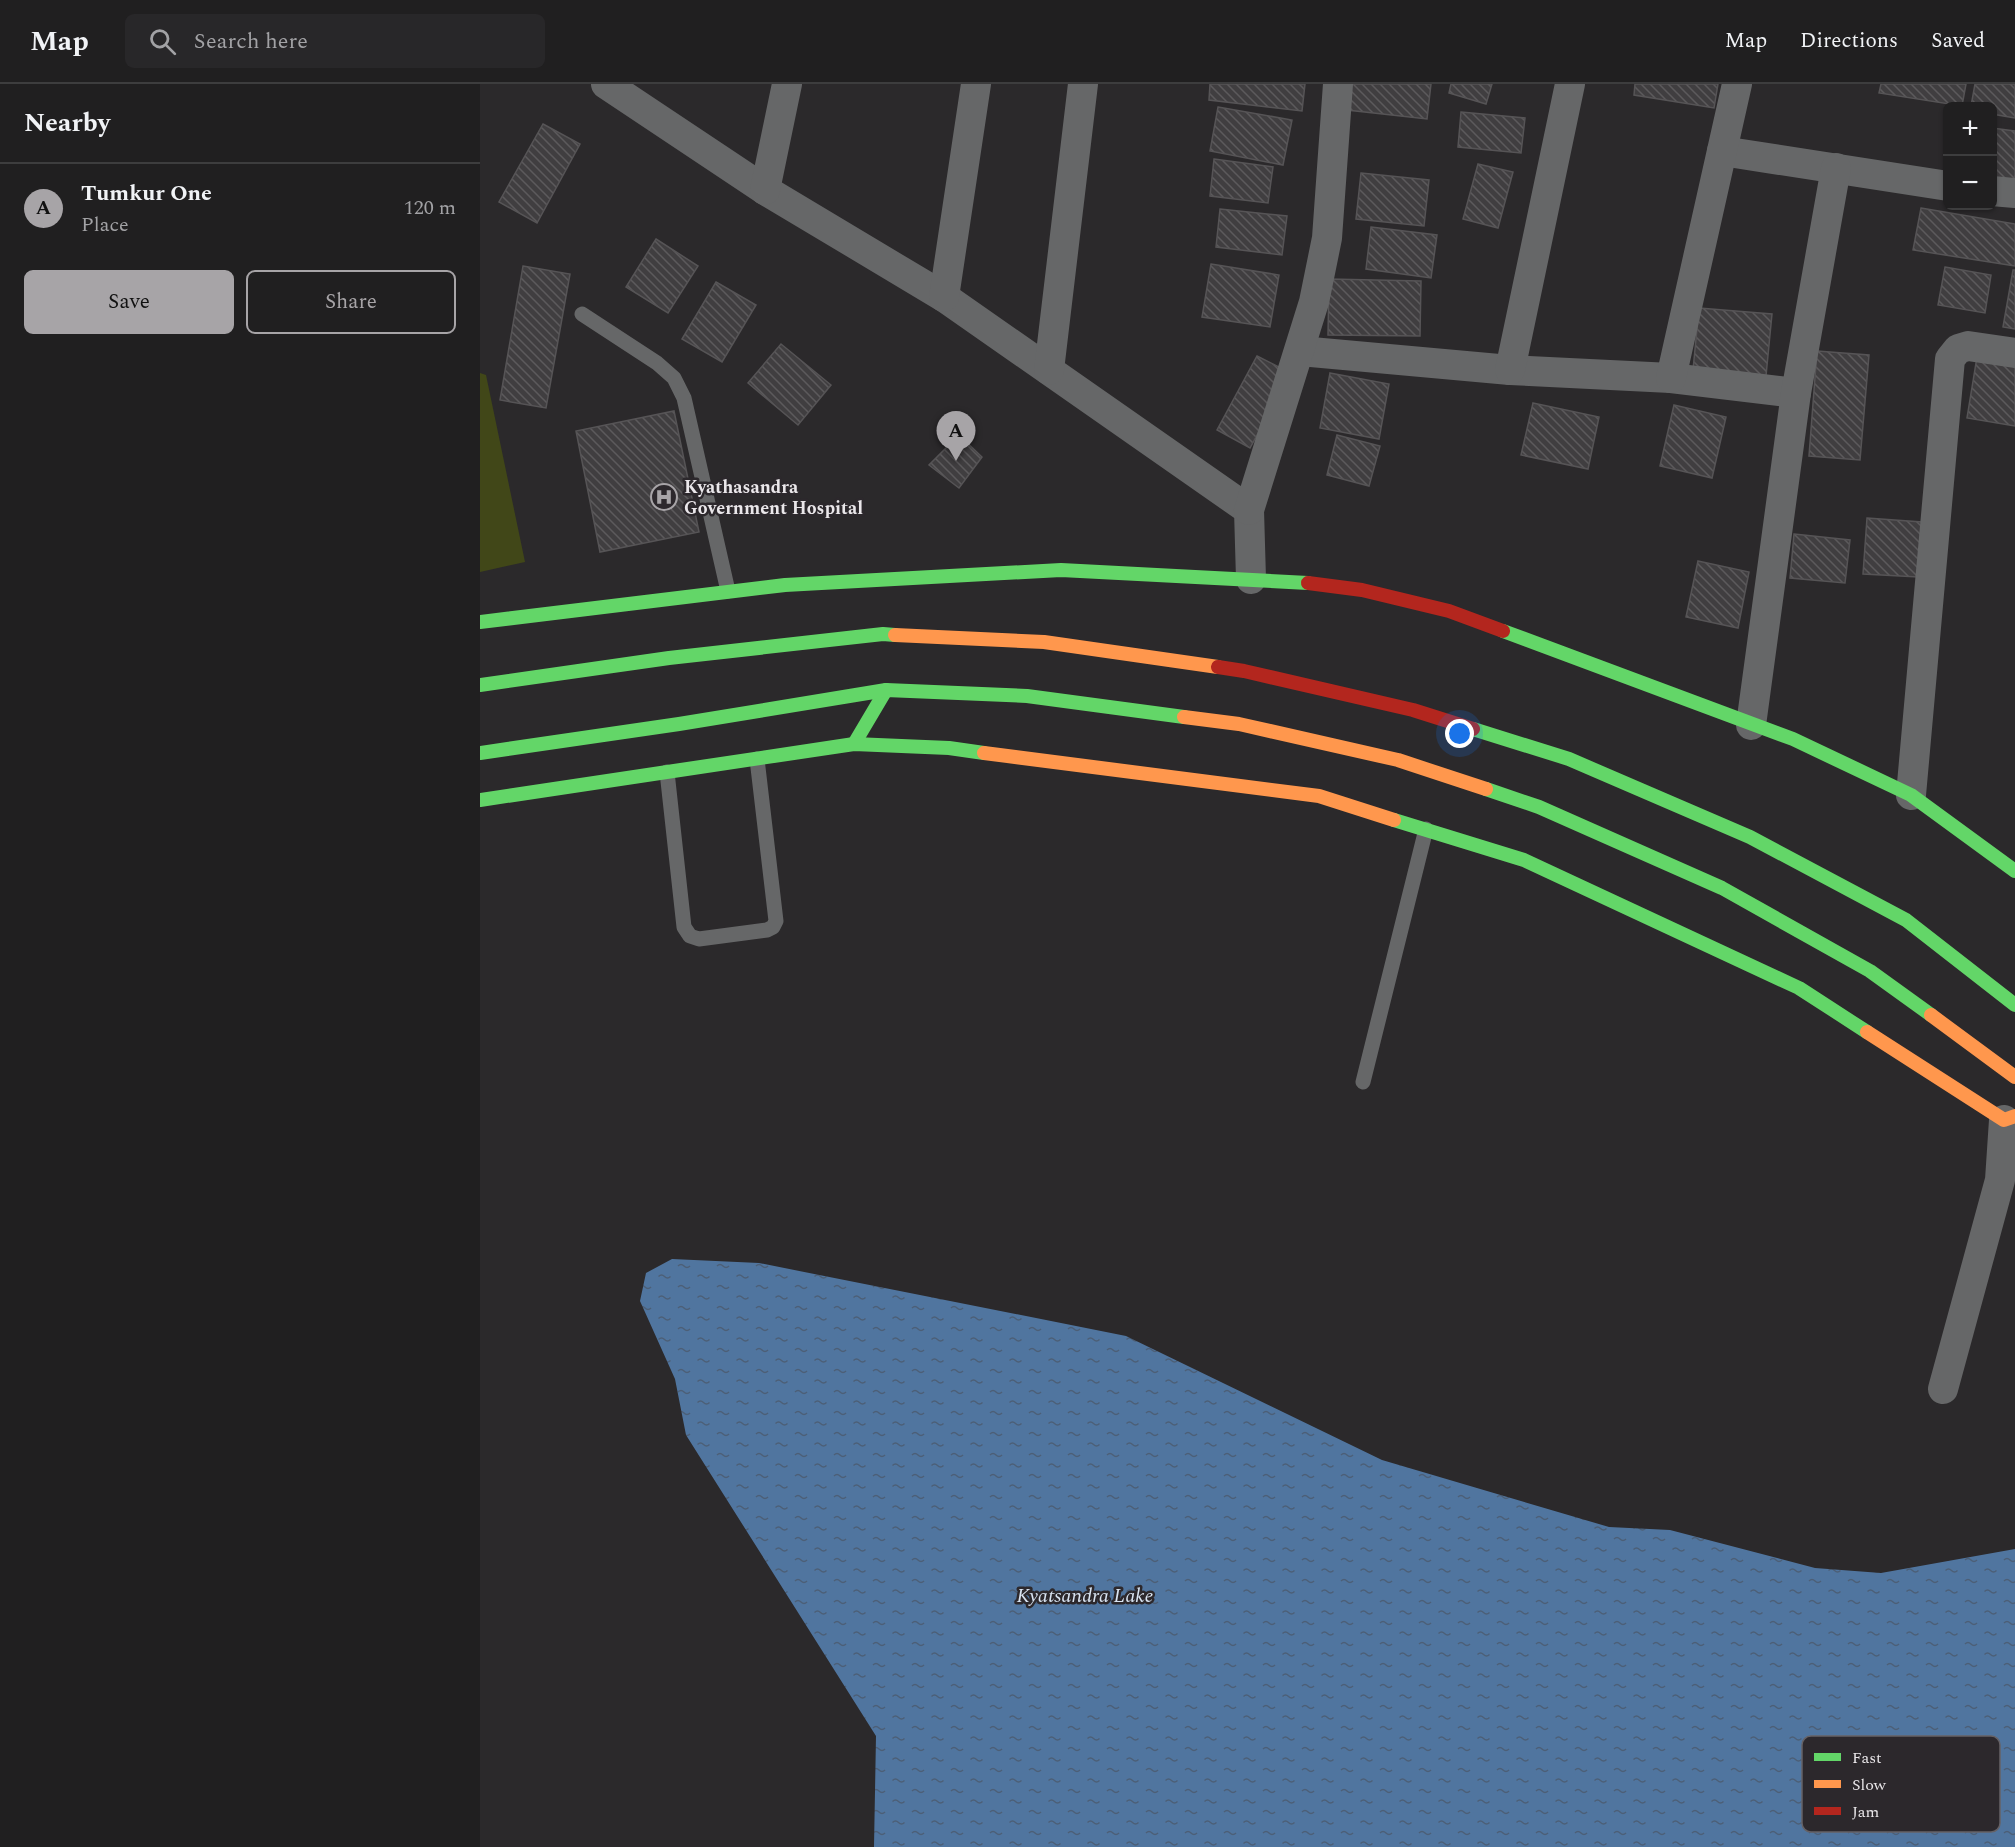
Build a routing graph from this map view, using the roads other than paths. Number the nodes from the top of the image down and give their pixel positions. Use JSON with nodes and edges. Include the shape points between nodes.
{"nodes":[{"id":1,"x":606,"y":84,"type":"edge"},
{"id":2,"x":787,"y":84,"type":"edge"},
{"id":3,"x":976,"y":84,"type":"edge"},
{"id":4,"x":1083,"y":84,"type":"edge"},
{"id":5,"x":1338,"y":84,"type":"edge"},
{"id":6,"x":1570,"y":84,"type":"edge"},
{"id":7,"x":1737,"y":84,"type":"edge"},
{"id":8,"x":1722,"y":151,"type":"junction"},
{"id":9,"x":1836,"y":168,"type":"junction"},
{"id":10,"x":1943,"y":185,"type":"edge"},
{"id":11,"x":765,"y":190,"type":"junction"},
{"id":12,"x":1997,"y":191,"type":"edge"},
{"id":13,"x":2015,"y":193,"type":"edge"},
{"id":14,"x":944,"y":297,"type":"junction"},
{"id":15,"x":582,"y":314,"type":"dead end"},
{"id":16,"x":1300,"y":351,"type":"junction"},
{"id":17,"x":2015,"y":353,"type":"edge"},
{"id":18,"x":1049,"y":370,"type":"junction"},
{"id":19,"x":1510,"y":370,"type":"junction"},
{"id":20,"x":1671,"y":378,"type":"junction"},
{"id":21,"x":1796,"y":393,"type":"junction"},
{"id":22,"x":1249,"y":510,"type":"junction"},
{"id":23,"x":1251,"y":579,"type":"junction"},
{"id":24,"x":728,"y":591,"type":"junction"},
{"id":25,"x":480,"y":622,"type":"edge"},
{"id":26,"x":480,"y":685,"type":"edge"},
{"id":27,"x":886,"y":690,"type":"junction"},
{"id":28,"x":1751,"y":726,"type":"junction"},
{"id":29,"x":854,"y":744,"type":"junction"},
{"id":30,"x":480,"y":753,"type":"edge"},
{"id":31,"x":757,"y":759,"type":"junction"},
{"id":32,"x":667,"y":772,"type":"junction"},
{"id":33,"x":1911,"y":795,"type":"junction"},
{"id":34,"x":480,"y":800,"type":"edge"},
{"id":35,"x":1426,"y":829,"type":"junction"},
{"id":36,"x":2015,"y":872,"type":"edge"},
{"id":37,"x":2015,"y":1005,"type":"edge"},
{"id":38,"x":2015,"y":1077,"type":"edge"},
{"id":39,"x":1363,"y":1082,"type":"dead end"},
{"id":40,"x":2009,"y":1118,"type":"edge"},
{"id":41,"x":1943,"y":1389,"type":"dead end"}],
"edges":[{"from":1,"to":11,"type":"street"},
{"from":2,"to":11,"type":"street"},
{"from":3,"to":14,"type":"street"},
{"from":4,"to":18,"type":"street"},
{"from":5,"to":16,"type":"street","via":[[1327,238]]},
{"from":6,"to":19,"type":"street"},
{"from":7,"to":8,"type":"street"},
{"from":8,"to":9,"type":"street"},
{"from":8,"to":20,"type":"street"},
{"from":9,"to":10,"type":"street"},
{"from":9,"to":21,"type":"street"},
{"from":11,"to":14,"type":"street"},
{"from":12,"to":13,"type":"street"},
{"from":14,"to":18,"type":"street"},
{"from":15,"to":24,"type":"lane","via":[[674,378],[684,398]]},
{"from":16,"to":19,"type":"street"},
{"from":16,"to":22,"type":"street"},
{"from":17,"to":33,"type":"street","via":[[1968,346],[1958,349],[1950,360]]},
{"from":18,"to":22,"type":"street"},
{"from":19,"to":20,"type":"street"},
{"from":20,"to":21,"type":"street"},
{"from":21,"to":28,"type":"street"},
{"from":22,"to":23,"type":"street"},
{"from":23,"to":24,"type":"main road","via":[[1061,570]]},
{"from":23,"to":28,"type":"main road","via":[[1362,590],[1449,611]]},
{"from":24,"to":25,"type":"main road"},
{"from":26,"to":37,"type":"main road","via":[[669,658],[883,634],[1044,642],[1244,671],[1413,710],[1569,759],[1750,837],[1906,920]]},
{"from":27,"to":29,"type":"main road"},
{"from":27,"to":30,"type":"main road"},
{"from":27,"to":38,"type":"main road","via":[[1027,696],[1239,724],[1398,760],[1539,807],[1722,888],[1870,971]]},
{"from":28,"to":33,"type":"main road","via":[[1792,739]]},
{"from":29,"to":31,"type":"main road"},
{"from":29,"to":35,"type":"main road","via":[[949,748],[1319,796]]},
{"from":31,"to":32,"type":"main road"},
{"from":31,"to":32,"type":"lane","via":[[776,921],[767,930],[699,939],[690,936],[684,927]]},
{"from":32,"to":34,"type":"main road"},
{"from":33,"to":36,"type":"main road"},
{"from":35,"to":39,"type":"lane"},
{"from":35,"to":40,"type":"main road","via":[[1524,860],[1799,988]]},
{"from":40,"to":41,"type":"street","via":[[2000,1180]]}]}
